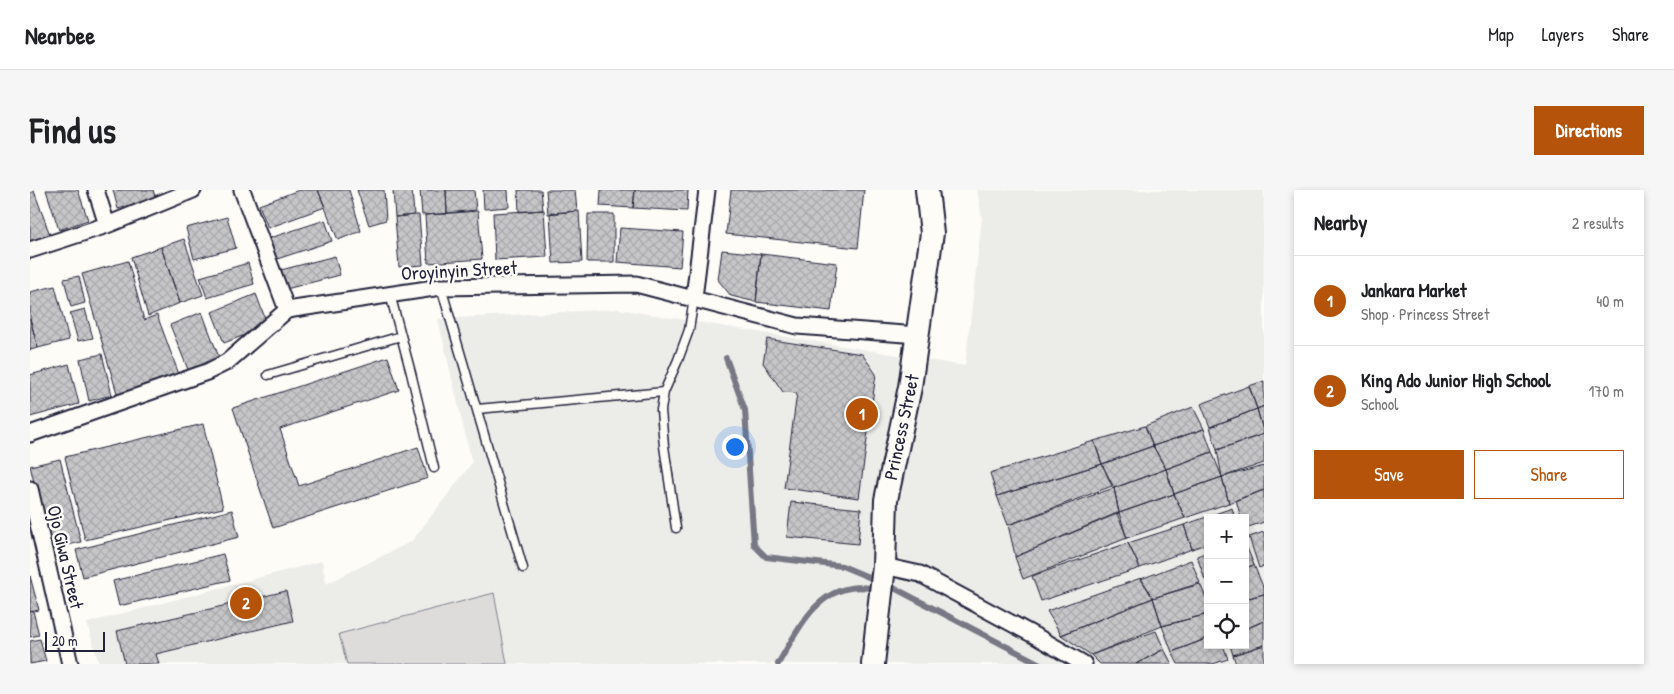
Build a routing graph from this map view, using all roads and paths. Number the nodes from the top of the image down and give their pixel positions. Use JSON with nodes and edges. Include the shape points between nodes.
{"nodes":[{"id":1,"x":96,"y":190,"type":"edge"},
{"id":2,"x":193,"y":190,"type":"edge"},
{"id":3,"x":242,"y":190,"type":"edge"},
{"id":4,"x":706,"y":190,"type":"edge"},
{"id":5,"x":927,"y":190,"type":"edge"},
{"id":6,"x":107,"y":225,"type":"junction"},
{"id":7,"x":30,"y":250,"type":"edge"},
{"id":8,"x":441,"y":287,"type":"junction"},
{"id":9,"x":390,"y":294,"type":"junction"},
{"id":10,"x":694,"y":298,"type":"junction"},
{"id":11,"x":287,"y":310,"type":"junction"},
{"id":12,"x":918,"y":335,"type":"junction"},
{"id":13,"x":401,"y":336,"type":"junction"},
{"id":14,"x":268,"y":375,"type":"dead end"},
{"id":15,"x":664,"y":392,"type":"junction"},
{"id":16,"x":477,"y":409,"type":"junction"},
{"id":17,"x":30,"y":434,"type":"edge"},
{"id":18,"x":434,"y":468,"type":"dead end"},
{"id":19,"x":30,"y":489,"type":"edge"},
{"id":20,"x":676,"y":528,"type":"dead end"},
{"id":21,"x":884,"y":566,"type":"junction"},
{"id":22,"x":523,"y":568,"type":"dead end"},
{"id":23,"x":70,"y":664,"type":"edge"},
{"id":24,"x":873,"y":664,"type":"edge"},
{"id":25,"x":1084,"y":664,"type":"edge"}],
"edges":[{"from":1,"to":6,"type":"street"},
{"from":2,"to":6,"type":"street"},
{"from":3,"to":11,"type":"street"},
{"from":4,"to":10,"type":"street"},
{"from":5,"to":12,"type":"street","name":"Princess Street","via":[[932,233]]},
{"from":6,"to":7,"type":"street"},
{"from":8,"to":9,"type":"street","name":"Oroyinyin Street"},
{"from":8,"to":10,"type":"street","name":"Oroyinyin Street","via":[[636,284]]},
{"from":8,"to":16,"type":"lane"},
{"from":9,"to":11,"type":"street","name":"Oroyinyin Street"},
{"from":9,"to":13,"type":"lane"},
{"from":10,"to":12,"type":"street","name":"Oroyinyin Street","via":[[797,326]]},
{"from":10,"to":15,"type":"lane","via":[[689,330]]},
{"from":11,"to":17,"type":"street","via":[[228,362]]},
{"from":12,"to":21,"type":"street","name":"Princess Street","via":[[886,500]]},
{"from":13,"to":14,"type":"lane"},
{"from":13,"to":18,"type":"lane"},
{"from":15,"to":16,"type":"lane"},
{"from":15,"to":20,"type":"lane","via":[[661,410],[664,446]]},
{"from":16,"to":22,"type":"lane"},
{"from":19,"to":23,"type":"street","name":"Ojo Giwa Street"},
{"from":21,"to":24,"type":"street","name":"Princess Street"},
{"from":21,"to":25,"type":"street","via":[[920,574]]}]}
